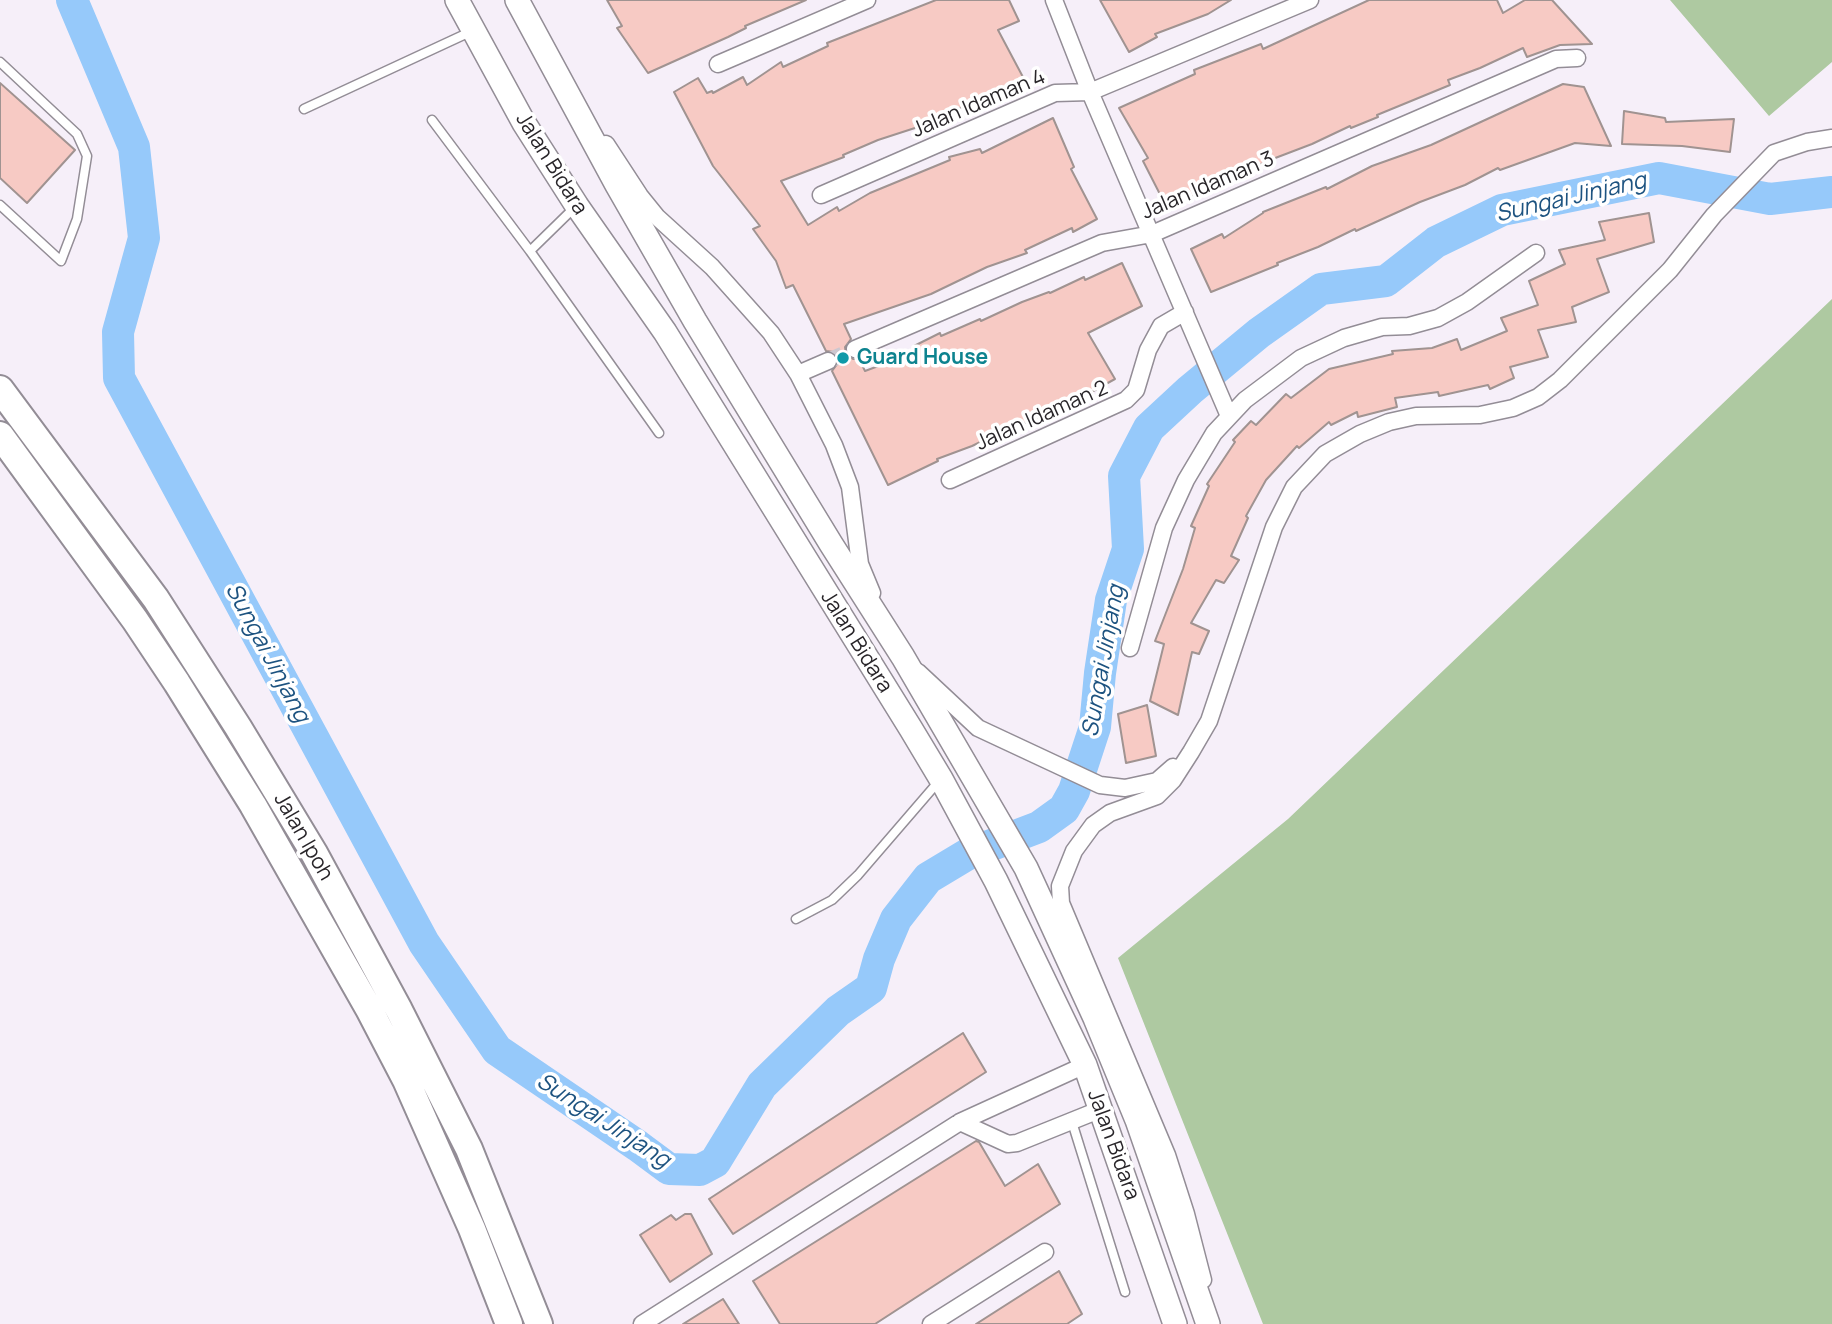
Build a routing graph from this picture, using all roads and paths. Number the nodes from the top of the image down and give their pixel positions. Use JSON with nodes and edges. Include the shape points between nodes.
{"nodes":[{"id":1,"x":457,"y":0,"type":"edge"},
{"id":2,"x":517,"y":0,"type":"edge"},
{"id":3,"x":867,"y":0,"type":"edge"},
{"id":4,"x":1054,"y":0,"type":"edge"},
{"id":5,"x":1310,"y":0,"type":"edge"},
{"id":6,"x":473,"y":31,"type":"junction"},
{"id":7,"x":545,"y":50,"type":"junction"},
{"id":8,"x":1577,"y":58,"type":"dead end"},
{"id":9,"x":0,"y":62,"type":"edge"},
{"id":10,"x":718,"y":64,"type":"dead end"},
{"id":11,"x":1090,"y":92,"type":"junction"},
{"id":12,"x":304,"y":109,"type":"dead end"},
{"id":13,"x":432,"y":120,"type":"dead end"},
{"id":14,"x":1832,"y":138,"type":"edge"},
{"id":15,"x":821,"y":195,"type":"dead end"},
{"id":16,"x":0,"y":205,"type":"edge"},
{"id":17,"x":576,"y":206,"type":"junction"},
{"id":18,"x":1152,"y":234,"type":"junction"},
{"id":19,"x":530,"y":251,"type":"junction"},
{"id":20,"x":1536,"y":253,"type":"dead end"},
{"id":21,"x":1185,"y":312,"type":"junction"},
{"id":22,"x":855,"y":349,"type":"tunnel mouth"},
{"id":23,"x":828,"y":361,"type":"tunnel mouth"},
{"id":24,"x":798,"y":374,"type":"junction"},
{"id":25,"x":0,"y":388,"type":"edge"},
{"id":26,"x":1229,"y":416,"type":"junction"},
{"id":27,"x":659,"y":433,"type":"dead end"},
{"id":28,"x":0,"y":435,"type":"edge"},
{"id":29,"x":950,"y":480,"type":"dead end"},
{"id":30,"x":1130,"y":648,"type":"dead end"},
{"id":31,"x":903,"y":657,"type":"junction"},
{"id":32,"x":1191,"y":752,"type":"junction"},
{"id":33,"x":941,"y":779,"type":"junction"},
{"id":34,"x":1043,"y":904,"type":"junction"},
{"id":35,"x":796,"y":919,"type":"dead end"},
{"id":36,"x":1085,"y":1065,"type":"junction"},
{"id":37,"x":1099,"y":1111,"type":"junction"},
{"id":38,"x":960,"y":1122,"type":"junction"},
{"id":39,"x":1072,"y":1122,"type":"junction"},
{"id":40,"x":1045,"y":1252,"type":"dead end"},
{"id":41,"x":1125,"y":1292,"type":"dead end"},
{"id":42,"x":509,"y":1324,"type":"edge"},
{"id":43,"x":539,"y":1324,"type":"edge"},
{"id":44,"x":642,"y":1324,"type":"edge"},
{"id":45,"x":931,"y":1324,"type":"edge"},
{"id":46,"x":1175,"y":1324,"type":"edge"},
{"id":47,"x":1210,"y":1324,"type":"edge"}],
"edges":[{"from":1,"to":6,"type":"main road","name":"Jalan Bidara"},
{"from":2,"to":7,"type":"main road","name":"Jalan Bidara"},
{"from":3,"to":10,"type":"street"},
{"from":4,"to":11,"type":"street"},
{"from":5,"to":11,"type":"street","name":"Jalan Idaman 4"},
{"from":6,"to":12,"type":"lane"},
{"from":6,"to":17,"type":"main road","name":"Jalan Bidara"},
{"from":7,"to":24,"type":"street","via":[[640,196],[771,333]]},
{"from":7,"to":31,"type":"main road","name":"Jalan Bidara","via":[[695,321]]},
{"from":8,"to":18,"type":"street","name":"Jalan Idaman 3","via":[[1556,59]]},
{"from":9,"to":16,"type":"lane","via":[[77,134],[87,156],[77,219],[61,261]]},
{"from":11,"to":15,"type":"street","name":"Jalan Idaman 4","via":[[1055,93]]},
{"from":11,"to":18,"type":"street"},
{"from":13,"to":19,"type":"lane"},
{"from":14,"to":32,"type":"street","via":[[1774,153],[1714,215],[1670,270],[1538,397],[1480,415],[1416,416],[1389,422],[1325,454],[1294,487],[1274,527],[1209,720]]},
{"from":17,"to":19,"type":"lane"},
{"from":17,"to":33,"type":"main road","name":"Jalan Bidara","via":[[664,332]]},
{"from":18,"to":21,"type":"street"},
{"from":18,"to":22,"type":"street","name":"Jalan Idaman 3","via":[[1102,243]]},
{"from":19,"to":27,"type":"lane"},
{"from":20,"to":26,"type":"street","via":[[1438,318],[1344,338],[1300,358]]},
{"from":21,"to":26,"type":"street"},
{"from":21,"to":29,"type":"street","name":"Jalan Idaman 2","via":[[1161,326],[1136,390],[1126,400]]},
{"from":23,"to":24,"type":"street"},
{"from":24,"to":31,"type":"street","via":[[850,487],[860,564]]},
{"from":25,"to":43,"type":"highway","name":"Jalan Ipoh","via":[[156,599],[314,853],[469,1149]]},
{"from":26,"to":30,"type":"street","via":[[1186,480],[1164,528]]},
{"from":28,"to":42,"type":"highway","name":"Jalan Ipoh","via":[[135,621],[253,805],[406,1080]]},
{"from":31,"to":32,"type":"street","via":[[978,728],[1100,785],[1125,788],[1157,781]]},
{"from":31,"to":34,"type":"main road","name":"Jalan Bidara"},
{"from":32,"to":47,"type":"street","via":[[1157,796],[1110,813],[1093,825],[1074,851],[1060,886],[1061,903],[1167,1155],[1186,1214]]},
{"from":33,"to":35,"type":"lane","via":[[858,875],[832,900]]},
{"from":33,"to":36,"type":"main road","name":"Jalan Bidara"},
{"from":34,"to":37,"type":"main road","via":[[1090,1037],[1113,1086],[1111,1106]]},
{"from":34,"to":47,"type":"main road","name":"Jalan Bidara","via":[[1137,1120]]},
{"from":36,"to":37,"type":"main road","name":"Jalan Bidara"},
{"from":36,"to":38,"type":"street"},
{"from":37,"to":39,"type":"street"},
{"from":37,"to":46,"type":"main road","name":"Jalan Bidara"},
{"from":38,"to":39,"type":"street","via":[[1008,1144]]},
{"from":38,"to":44,"type":"street"},
{"from":39,"to":41,"type":"lane"},
{"from":40,"to":45,"type":"street"}]}
